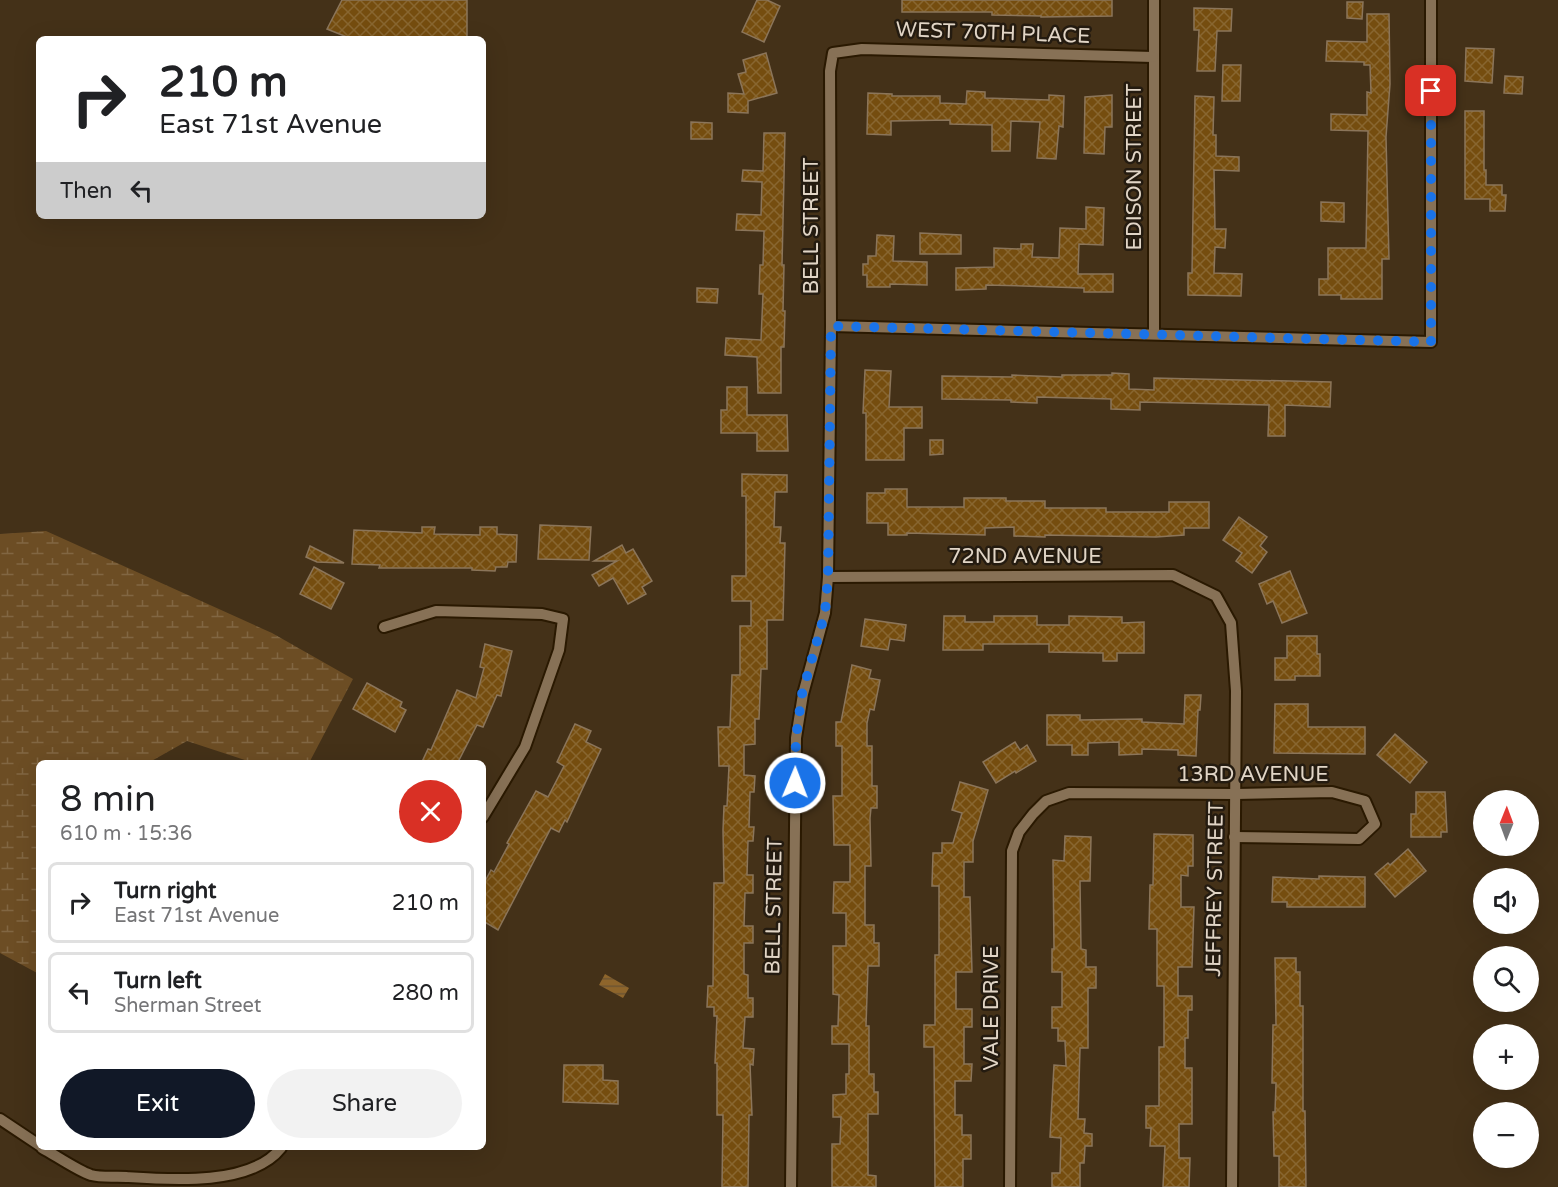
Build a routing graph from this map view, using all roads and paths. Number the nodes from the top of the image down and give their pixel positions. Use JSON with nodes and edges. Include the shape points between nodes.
{"nodes":[{"id":1,"x":1154,"y":0,"type":"edge"},
{"id":2,"x":1431,"y":0,"type":"edge"},
{"id":3,"x":833,"y":53,"type":"joint"},
{"id":4,"x":1153,"y":57,"type":"junction"},
{"id":5,"x":831,"y":326,"type":"junction"},
{"id":6,"x":1154,"y":334,"type":"junction"},
{"id":7,"x":828,"y":577,"type":"junction"},
{"id":8,"x":1216,"y":596,"type":"joint"},
{"id":9,"x":384,"y":627,"type":"dead end"},
{"id":10,"x":1236,"y":794,"type":"junction"},
{"id":11,"x":486,"y":812,"type":"edge"},
{"id":12,"x":1019,"y":832,"type":"joint"},
{"id":13,"x":1234,"y":837,"type":"junction"},
{"id":14,"x":0,"y":1119,"type":"edge"},
{"id":15,"x":36,"y":1143,"type":"edge"},
{"id":16,"x":48,"y":1150,"type":"edge"},
{"id":17,"x":278,"y":1150,"type":"edge"},
{"id":18,"x":154,"y":1183,"type":"edge"},
{"id":19,"x":791,"y":1187,"type":"edge"},
{"id":20,"x":1010,"y":1187,"type":"edge"},
{"id":21,"x":1232,"y":1187,"type":"edge"}],
"edges":[{"from":1,"to":4,"type":"street","name":"EDISON STREET"},
{"from":2,"to":6,"type":"street","via":[[1431,342]]},
{"from":3,"to":4,"type":"street","name":"WEST 70TH PLACE","via":[[862,49]]},
{"from":3,"to":5,"type":"street","name":"BELL STREET"},
{"from":4,"to":6,"type":"street","name":"EDISON STREET"},
{"from":5,"to":6,"type":"street"},
{"from":5,"to":7,"type":"street","name":"BELL STREET"},
{"from":7,"to":8,"type":"street","name":"72ND AVENUE","via":[[1173,574]]},
{"from":7,"to":19,"type":"street","name":"BELL STREET","via":[[825,613],[802,694],[796,738]]},
{"from":8,"to":10,"type":"street","name":"JEFFREY STREET","via":[[1231,623],[1236,690]]},
{"from":9,"to":11,"type":"street","via":[[436,611],[542,614],[563,619],[559,650],[525,747]]},
{"from":10,"to":12,"type":"street","name":"13RD AVENUE","via":[[1069,793],[1046,801]]},
{"from":10,"to":13,"type":"street","name":"JEFFREY STREET"},
{"from":10,"to":13,"type":"street","name":"13RD AVENUE","via":[[1332,792],[1365,801],[1375,824],[1359,839]]},
{"from":12,"to":20,"type":"street","name":"VALE DRIVE","via":[[1012,851]]},
{"from":13,"to":21,"type":"street","name":"JEFFREY STREET"},
{"from":14,"to":15,"type":"street"},
{"from":16,"to":18,"type":"street","via":[[90,1175]]},
{"from":17,"to":18,"type":"street","via":[[251,1169]]}]}
